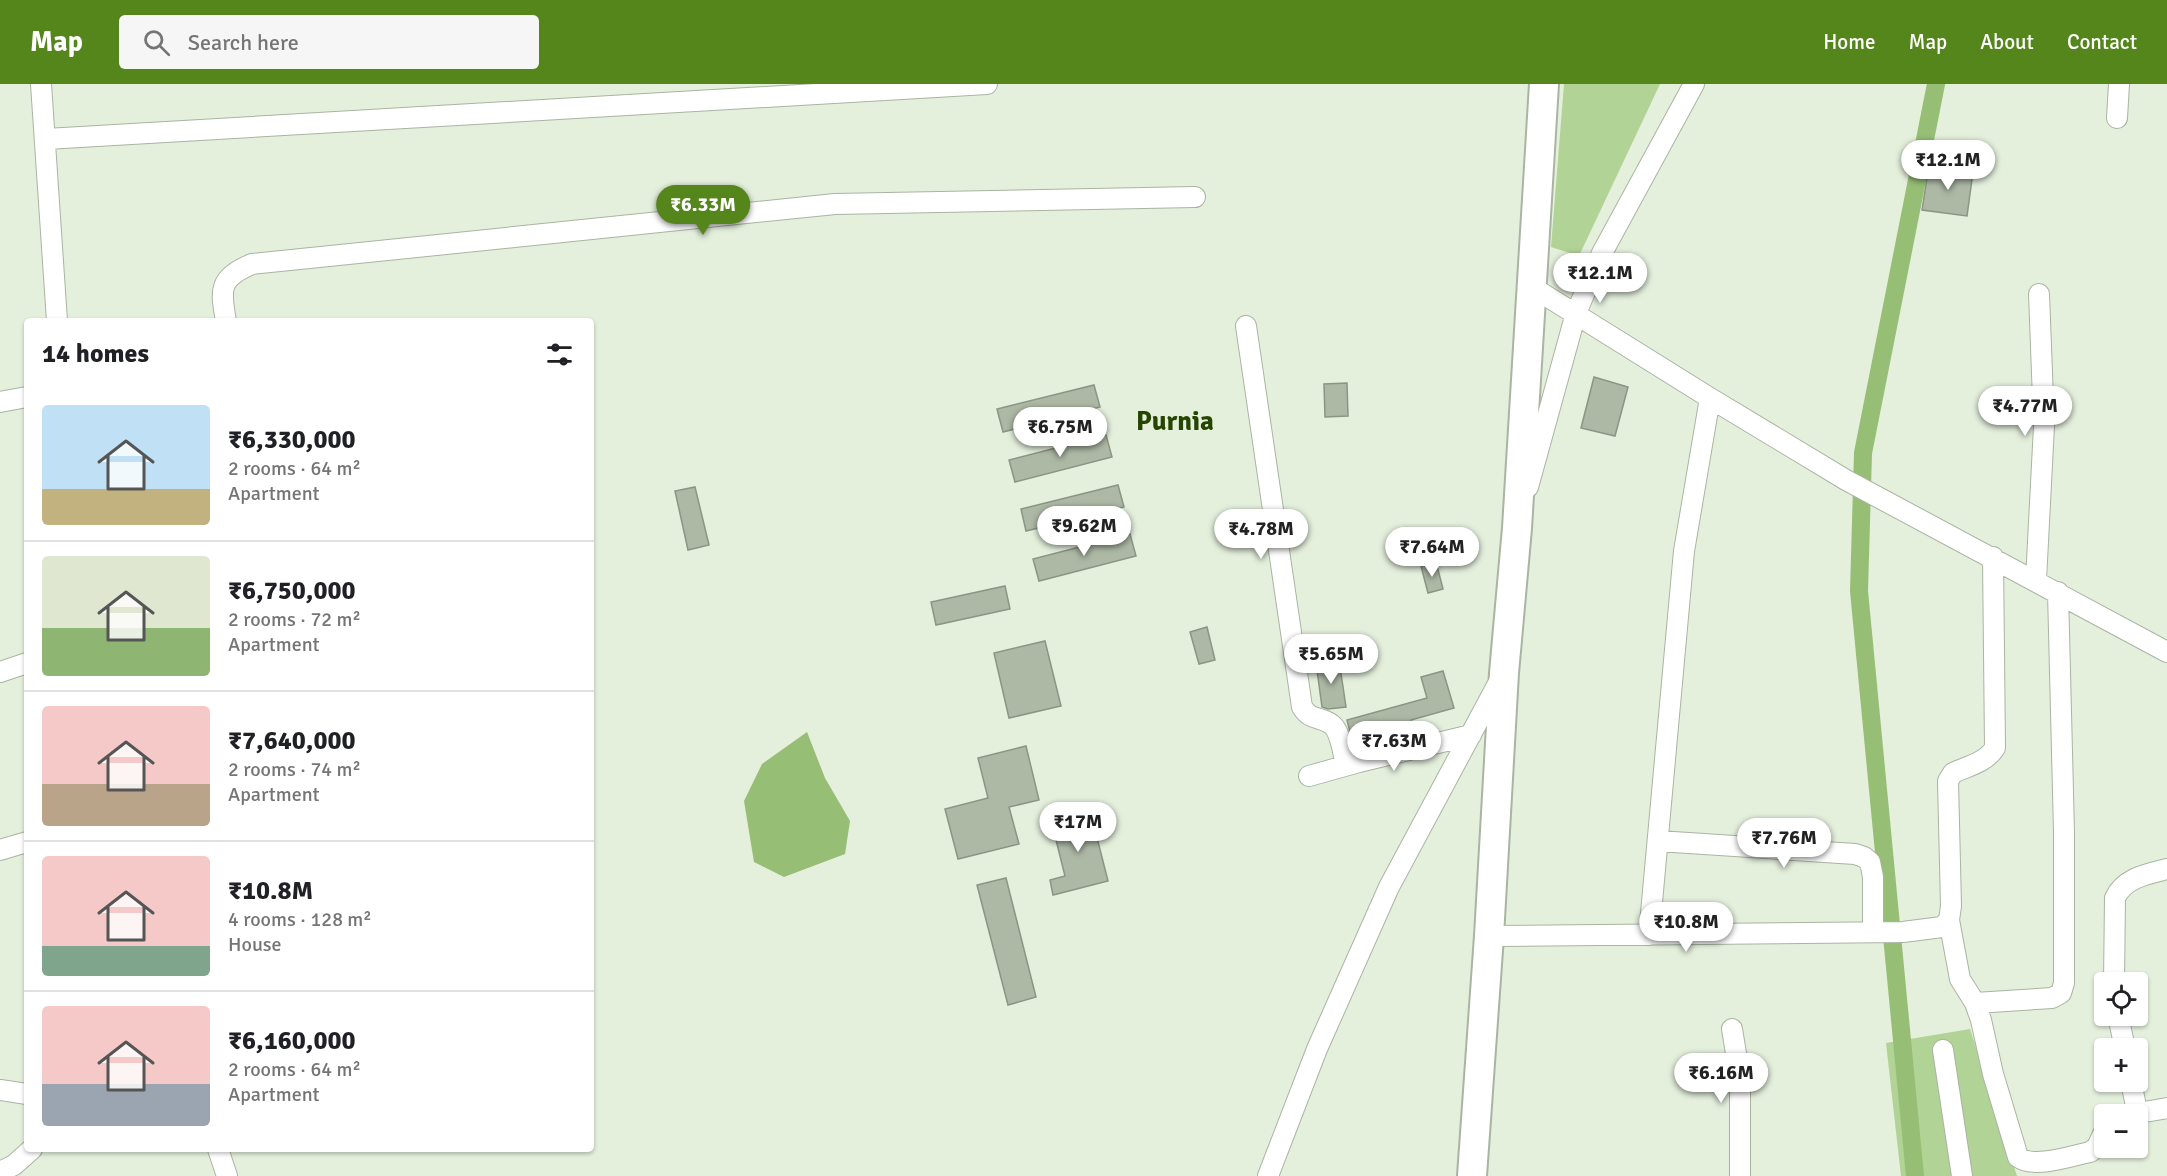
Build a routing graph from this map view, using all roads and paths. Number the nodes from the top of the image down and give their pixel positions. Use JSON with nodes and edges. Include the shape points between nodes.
{"nodes":[{"id":1,"x":41,"y":84,"type":"edge"},
{"id":2,"x":987,"y":84,"type":"edge"},
{"id":3,"x":1544,"y":84,"type":"edge"},
{"id":4,"x":1694,"y":84,"type":"edge"},
{"id":5,"x":2119,"y":84,"type":"edge"},
{"id":6,"x":2117,"y":118,"type":"dead end"},
{"id":7,"x":46,"y":139,"type":"junction"},
{"id":8,"x":1195,"y":197,"type":"dead end"},
{"id":9,"x":1532,"y":287,"type":"junction"},
{"id":10,"x":2039,"y":294,"type":"dead end"},
{"id":11,"x":1576,"y":313,"type":"junction"},
{"id":12,"x":57,"y":318,"type":"edge"},
{"id":13,"x":225,"y":318,"type":"edge"},
{"id":14,"x":1246,"y":326,"type":"dead end"},
{"id":15,"x":24,"y":398,"type":"edge"},
{"id":16,"x":1710,"y":398,"type":"junction"},
{"id":17,"x":0,"y":402,"type":"edge"},
{"id":18,"x":1517,"y":528,"type":"junction"},
{"id":19,"x":1993,"y":557,"type":"junction"},
{"id":20,"x":2036,"y":580,"type":"junction"},
{"id":21,"x":2058,"y":592,"type":"junction"},
{"id":22,"x":2167,"y":652,"type":"edge"},
{"id":23,"x":24,"y":664,"type":"edge"},
{"id":24,"x":0,"y":672,"type":"edge"},
{"id":25,"x":1504,"y":673,"type":"junction"},
{"id":26,"x":1471,"y":735,"type":"junction"},
{"id":27,"x":1346,"y":765,"type":"junction"},
{"id":28,"x":1309,"y":776,"type":"dead end"},
{"id":29,"x":1658,"y":842,"type":"junction"},
{"id":30,"x":24,"y":843,"type":"edge"},
{"id":31,"x":0,"y":850,"type":"edge"},
{"id":32,"x":2167,"y":869,"type":"edge"},
{"id":33,"x":1949,"y":920,"type":"junction"},
{"id":34,"x":1886,"y":932,"type":"junction"},
{"id":35,"x":1649,"y":935,"type":"junction"},
{"id":36,"x":1489,"y":936,"type":"junction"},
{"id":37,"x":2114,"y":972,"type":"edge"},
{"id":38,"x":1975,"y":1003,"type":"junction"},
{"id":39,"x":1732,"y":1029,"type":"dead end"},
{"id":40,"x":1943,"y":1050,"type":"dead end"},
{"id":41,"x":0,"y":1090,"type":"edge"},
{"id":42,"x":24,"y":1094,"type":"edge"},
{"id":43,"x":2167,"y":1108,"type":"edge"},
{"id":44,"x":2148,"y":1111,"type":"edge"},
{"id":45,"x":2094,"y":1149,"type":"edge"},
{"id":46,"x":29,"y":1152,"type":"edge"},
{"id":47,"x":219,"y":1152,"type":"edge"},
{"id":48,"x":0,"y":1172,"type":"edge"},
{"id":49,"x":227,"y":1176,"type":"edge"},
{"id":50,"x":1268,"y":1176,"type":"edge"},
{"id":51,"x":1472,"y":1176,"type":"edge"},
{"id":52,"x":1740,"y":1176,"type":"edge"},
{"id":53,"x":1962,"y":1176,"type":"edge"}],
"edges":[{"from":1,"to":7,"type":"street"},
{"from":2,"to":7,"type":"street"},
{"from":3,"to":9,"type":"highway"},
{"from":4,"to":11,"type":"street","via":[[1602,253]]},
{"from":5,"to":6,"type":"street"},
{"from":7,"to":12,"type":"street"},
{"from":8,"to":13,"type":"street","via":[[835,204],[252,264],[235,271],[224,286]]},
{"from":9,"to":11,"type":"street"},
{"from":9,"to":18,"type":"highway"},
{"from":10,"to":20,"type":"street","via":[[2044,426]]},
{"from":11,"to":16,"type":"street"},
{"from":11,"to":18,"type":"street"},
{"from":14,"to":27,"type":"street","via":[[1302,707],[1312,717],[1332,725]]},
{"from":15,"to":17,"type":"street"},
{"from":16,"to":19,"type":"street","via":[[1846,480]]},
{"from":16,"to":29,"type":"street","via":[[1684,551]]},
{"from":18,"to":25,"type":"highway"},
{"from":19,"to":20,"type":"street"},
{"from":19,"to":33,"type":"street","via":[[1995,748],[1979,762],[1953,772],[1948,781]]},
{"from":20,"to":21,"type":"street"},
{"from":21,"to":22,"type":"street"},
{"from":21,"to":38,"type":"street","via":[[2064,983],[2061,993],[2052,998]]},
{"from":23,"to":24,"type":"street"},
{"from":25,"to":26,"type":"street"},
{"from":25,"to":36,"type":"highway"},
{"from":26,"to":27,"type":"street"},
{"from":26,"to":50,"type":"street","via":[[1389,887],[1317,1049]]},
{"from":27,"to":28,"type":"street"},
{"from":29,"to":34,"type":"street","via":[[1864,857],[1870,862]]},
{"from":29,"to":35,"type":"street"},
{"from":30,"to":31,"type":"street"},
{"from":32,"to":37,"type":"street","via":[[2128,882],[2118,890]]},
{"from":33,"to":34,"type":"street","via":[[1942,927]]},
{"from":33,"to":38,"type":"street","via":[[1960,979]]},
{"from":34,"to":35,"type":"street"},
{"from":35,"to":36,"type":"street"},
{"from":36,"to":51,"type":"highway"},
{"from":38,"to":45,"type":"street","via":[[2018,1157],[2035,1163]]},
{"from":39,"to":52,"type":"street","via":[[1740,1078]]},
{"from":40,"to":53,"type":"street"},
{"from":41,"to":42,"type":"street"},
{"from":43,"to":44,"type":"street"},
{"from":46,"to":48,"type":"street"},
{"from":47,"to":49,"type":"street"}]}
